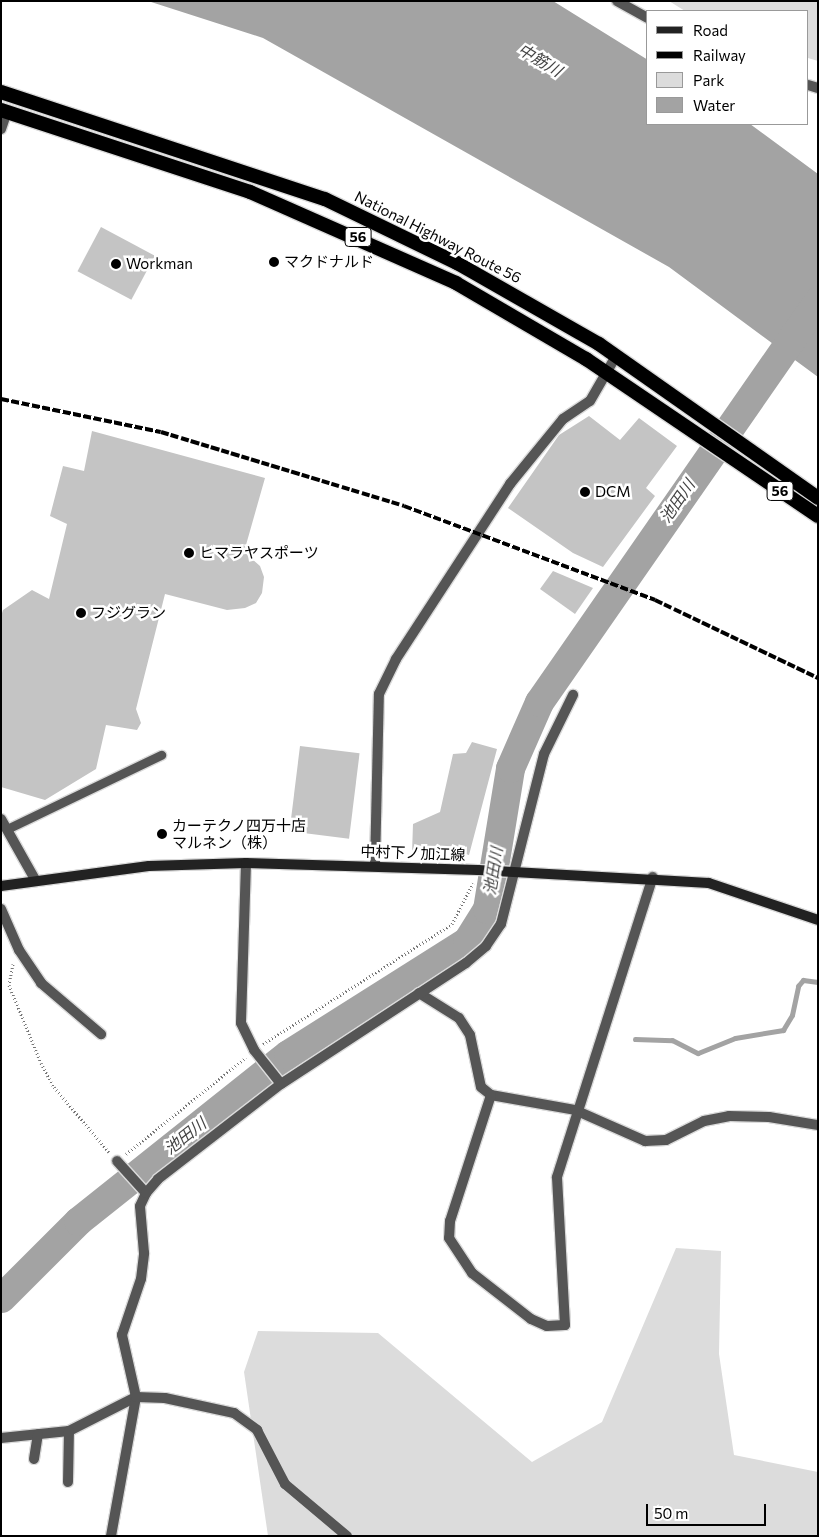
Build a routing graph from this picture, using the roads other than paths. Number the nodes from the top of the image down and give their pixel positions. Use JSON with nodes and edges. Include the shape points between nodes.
{"nodes":[{"id":1,"x":618,"y":1,"type":"edge"},
{"id":2,"x":646,"y":17,"type":"edge"},
{"id":3,"x":1,"y":92,"type":"edge"},
{"id":4,"x":4,"y":111,"type":"edge"},
{"id":5,"x":1,"y":129,"type":"edge"},
{"id":6,"x":616,"y":356,"type":"junction"},
{"id":7,"x":606,"y":373,"type":"junction"},
{"id":8,"x":818,"y":498,"type":"edge"},
{"id":9,"x":818,"y":516,"type":"edge"},
{"id":10,"x":573,"y":695,"type":"dead end"},
{"id":11,"x":161,"y":755,"type":"dead end"},
{"id":12,"x":1,"y":819,"type":"edge"},
{"id":13,"x":8,"y":828,"type":"junction"},
{"id":14,"x":246,"y":863,"type":"junction"},
{"id":15,"x":375,"y":866,"type":"junction"},
{"id":16,"x":515,"y":871,"type":"junction"},
{"id":17,"x":653,"y":877,"type":"junction"},
{"id":18,"x":36,"y":881,"type":"junction"},
{"id":19,"x":1,"y":886,"type":"edge"},
{"id":20,"x":1,"y":909,"type":"edge"},
{"id":21,"x":818,"y":920,"type":"edge"},
{"id":22,"x":419,"y":992,"type":"junction"},
{"id":23,"x":101,"y":1034,"type":"dead end"},
{"id":24,"x":281,"y":1084,"type":"junction"},
{"id":25,"x":491,"y":1095,"type":"junction"},
{"id":26,"x":575,"y":1110,"type":"junction"},
{"id":27,"x":818,"y":1125,"type":"edge"},
{"id":28,"x":117,"y":1161,"type":"road end"},
{"id":29,"x":146,"y":1192,"type":"junction"},
{"id":30,"x":136,"y":1397,"type":"junction"},
{"id":31,"x":69,"y":1431,"type":"junction"},
{"id":32,"x":38,"y":1434,"type":"junction"},
{"id":33,"x":1,"y":1438,"type":"edge"},
{"id":34,"x":34,"y":1459,"type":"dead end"},
{"id":35,"x":68,"y":1482,"type":"dead end"},
{"id":36,"x":110,"y":1536,"type":"edge"},
{"id":37,"x":347,"y":1536,"type":"edge"}],
"edges":[{"from":1,"to":2,"type":"street"},
{"from":3,"to":6,"type":"highway","name":"National Highway Route 56","number":"56","via":[[324,200],[527,300]]},
{"from":4,"to":5,"type":"street"},
{"from":4,"to":7,"type":"highway","number":"56","via":[[250,192],[316,219],[456,283]]},
{"from":6,"to":7,"type":"street"},
{"from":6,"to":8,"type":"highway","name":"National Highway Route 56","number":"56"},
{"from":7,"to":9,"type":"highway","number":"56"},
{"from":7,"to":15,"type":"street","via":[[590,401],[563,419],[510,484],[396,659],[379,694]]},
{"from":10,"to":16,"type":"street","via":[[544,754]]},
{"from":11,"to":13,"type":"lane"},
{"from":12,"to":13,"type":"street"},
{"from":13,"to":18,"type":"street"},
{"from":14,"to":15,"type":"main road","name":"中村下ノ加江線"},
{"from":14,"to":18,"type":"main road","name":"中村下ノ加江線","via":[[149,866]]},
{"from":14,"to":24,"type":"street","via":[[241,1023],[254,1050]]},
{"from":15,"to":16,"type":"main road","name":"中村下ノ加江線"},
{"from":16,"to":17,"type":"main road","name":"中村下ノ加江線"},
{"from":16,"to":22,"type":"street","via":[[501,924],[486,946]]},
{"from":17,"to":21,"type":"main road","name":"中村下ノ加江線","via":[[709,883]]},
{"from":17,"to":26,"type":"street"},
{"from":18,"to":19,"type":"main road","name":"中村下ノ加江線"},
{"from":20,"to":23,"type":"street","via":[[19,950],[41,983]]},
{"from":22,"to":24,"type":"street"},
{"from":22,"to":25,"type":"street","via":[[459,1018],[470,1035],[481,1086]]},
{"from":24,"to":29,"type":"street","via":[[158,1179]]},
{"from":25,"to":26,"type":"street"},
{"from":25,"to":26,"type":"street","via":[[450,1221],[449,1238],[472,1273],[531,1319],[547,1326],[566,1325],[557,1177]]},
{"from":26,"to":27,"type":"street","via":[[645,1141],[666,1140],[704,1121],[728,1116],[769,1117]]},
{"from":28,"to":29,"type":"street"},
{"from":29,"to":30,"type":"street","via":[[140,1206],[144,1253],[141,1279],[122,1334]]},
{"from":30,"to":31,"type":"street"},
{"from":30,"to":36,"type":"street"},
{"from":30,"to":37,"type":"street","via":[[165,1398],[245,1419],[257,1430],[285,1484]]},
{"from":31,"to":32,"type":"street"},
{"from":31,"to":35,"type":"street"},
{"from":32,"to":33,"type":"street"},
{"from":32,"to":34,"type":"street"}]}
